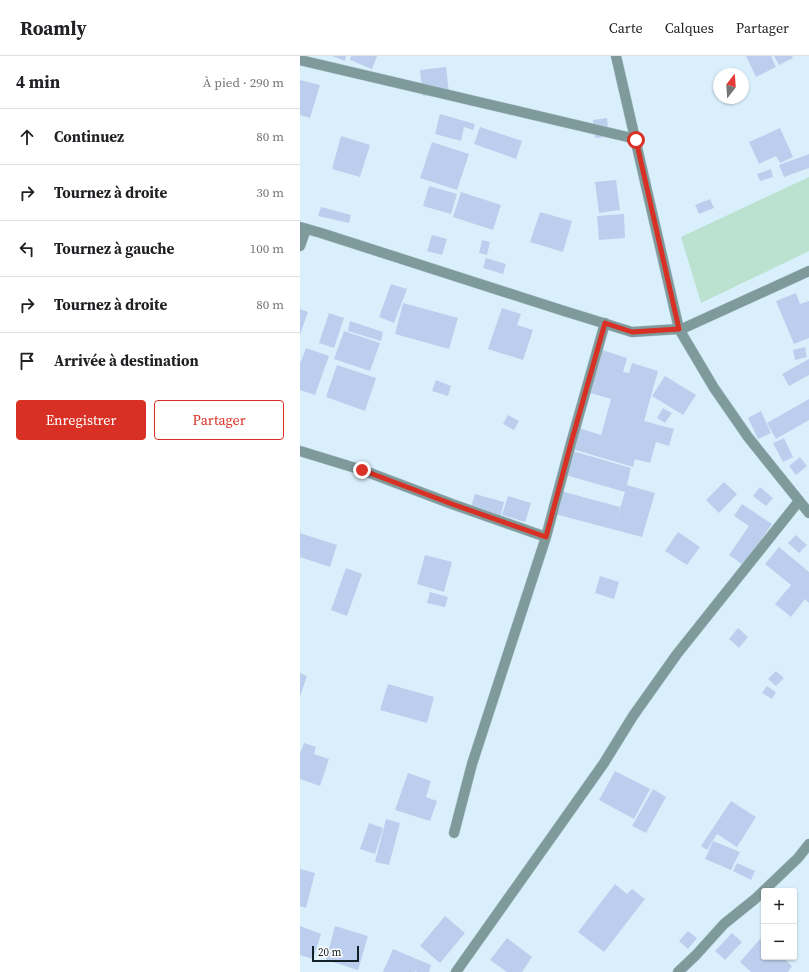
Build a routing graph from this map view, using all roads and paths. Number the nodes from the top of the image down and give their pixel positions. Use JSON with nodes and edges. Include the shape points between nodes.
{"nodes":[{"id":1,"x":616,"y":56,"type":"edge"},
{"id":2,"x":300,"y":60,"type":"edge"},
{"id":3,"x":636,"y":140,"type":"junction"},
{"id":4,"x":303,"y":228,"type":"edge"},
{"id":5,"x":300,"y":246,"type":"edge"},
{"id":6,"x":809,"y":271,"type":"edge"},
{"id":7,"x":605,"y":323,"type":"junction"},
{"id":8,"x":679,"y":329,"type":"junction"},
{"id":9,"x":300,"y":451,"type":"edge"},
{"id":10,"x":799,"y":501,"type":"junction"},
{"id":11,"x":809,"y":513,"type":"edge"},
{"id":12,"x":546,"y":537,"type":"junction"},
{"id":13,"x":454,"y":833,"type":"dead end"},
{"id":14,"x":809,"y":844,"type":"edge"},
{"id":15,"x":456,"y":972,"type":"edge"},
{"id":16,"x":678,"y":972,"type":"edge"}],
"edges":[{"from":1,"to":3,"type":"street"},
{"from":2,"to":3,"type":"street"},
{"from":3,"to":8,"type":"street"},
{"from":4,"to":5,"type":"street"},
{"from":4,"to":7,"type":"street"},
{"from":6,"to":8,"type":"street"},
{"from":7,"to":8,"type":"street","via":[[632,332]]},
{"from":7,"to":12,"type":"street"},
{"from":8,"to":10,"type":"street","via":[[714,388],[748,437]]},
{"from":9,"to":12,"type":"street","via":[[362,470]]},
{"from":10,"to":11,"type":"street"},
{"from":10,"to":15,"type":"street","via":[[677,654]]},
{"from":12,"to":13,"type":"street","via":[[472,764]]},
{"from":14,"to":16,"type":"street","via":[[798,858],[724,924]]}]}
